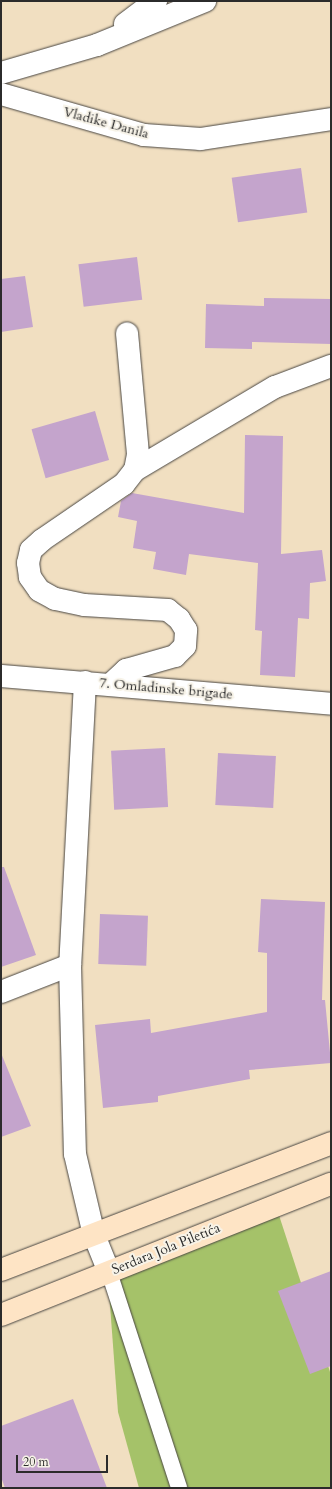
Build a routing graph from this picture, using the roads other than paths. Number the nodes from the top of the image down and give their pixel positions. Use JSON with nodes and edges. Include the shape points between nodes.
{"nodes":[{"id":1,"x":156,"y":1,"type":"edge"},
{"id":2,"x":205,"y":1,"type":"edge"},
{"id":3,"x":97,"y":45,"type":"junction"},
{"id":4,"x":1,"y":73,"type":"edge"},
{"id":5,"x":1,"y":94,"type":"edge"},
{"id":6,"x":331,"y":119,"type":"edge"},
{"id":7,"x":127,"y":333,"type":"dead end"},
{"id":8,"x":331,"y":366,"type":"edge"},
{"id":9,"x":135,"y":470,"type":"junction"},
{"id":10,"x":1,"y":676,"type":"edge"},
{"id":11,"x":85,"y":682,"type":"junction"},
{"id":12,"x":110,"y":684,"type":"junction"},
{"id":13,"x":331,"y":704,"type":"edge"},
{"id":14,"x":70,"y":965,"type":"junction"},
{"id":15,"x":1,"y":992,"type":"edge"},
{"id":16,"x":331,"y":1142,"type":"edge"},
{"id":17,"x":331,"y":1184,"type":"edge"},
{"id":18,"x":94,"y":1235,"type":"junction"},
{"id":19,"x":1,"y":1270,"type":"edge"},
{"id":20,"x":109,"y":1272,"type":"junction"},
{"id":21,"x":1,"y":1315,"type":"edge"},
{"id":22,"x":178,"y":1488,"type":"edge"}],
"edges":[{"from":1,"to":3,"type":"street"},
{"from":2,"to":3,"type":"street"},
{"from":3,"to":4,"type":"street"},
{"from":5,"to":6,"type":"street","name":"Vladike Danila","via":[[144,135],[201,138],[312,125]]},
{"from":7,"to":9,"type":"street","via":[[138,454]]},
{"from":8,"to":9,"type":"street","via":[[275,387]]},
{"from":9,"to":12,"type":"street","via":[[124,484],[42,540],[31,550],[28,563],[30,577],[39,590],[55,599],[84,605],[168,610],[179,619],[186,630],[185,646],[175,656],[126,670]]},
{"from":10,"to":11,"type":"street","name":"7. Omladinske brigade"},
{"from":11,"to":12,"type":"street","name":"7. Omladinske brigade"},
{"from":11,"to":14,"type":"street"},
{"from":12,"to":13,"type":"street","name":"7. Omladinske brigade"},
{"from":14,"to":15,"type":"street"},
{"from":14,"to":18,"type":"street","via":[[75,1154]]},
{"from":16,"to":18,"type":"main road"},
{"from":17,"to":20,"type":"main road","name":"Serdara Jola Piletića"},
{"from":18,"to":19,"type":"main road"},
{"from":18,"to":20,"type":"street"},
{"from":20,"to":21,"type":"main road","name":"Serdara Jola Piletića"},
{"from":20,"to":22,"type":"lane"}]}
